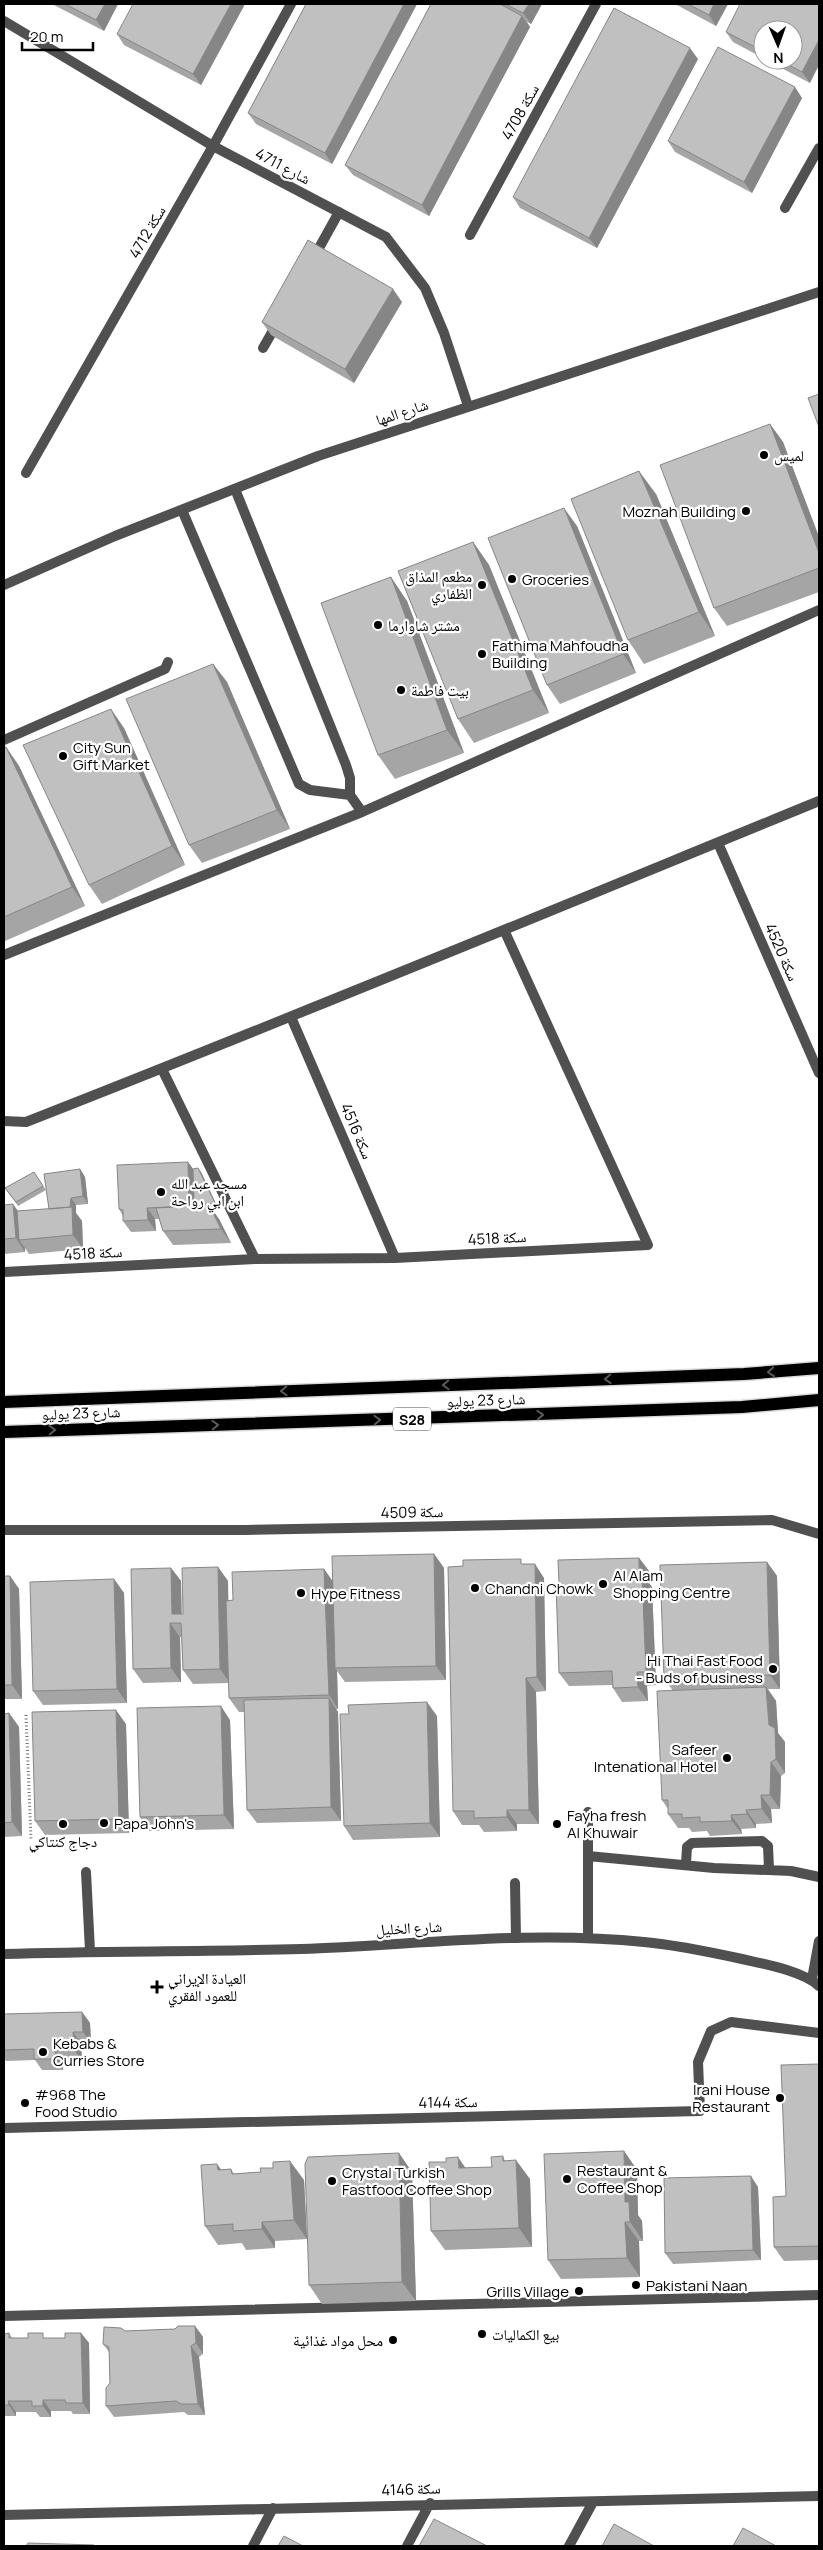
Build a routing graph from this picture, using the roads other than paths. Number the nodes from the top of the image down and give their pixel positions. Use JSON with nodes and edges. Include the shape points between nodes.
{"nodes":[{"id":1,"x":290,"y":4,"type":"edge"},
{"id":2,"x":596,"y":4,"type":"edge"},
{"id":3,"x":4,"y":21,"type":"edge"},
{"id":4,"x":213,"y":146,"type":"junction"},
{"id":5,"x":819,"y":148,"type":"edge"},
{"id":6,"x":785,"y":208,"type":"dead end"},
{"id":7,"x":339,"y":212,"type":"junction"},
{"id":8,"x":470,"y":235,"type":"dead end"},
{"id":9,"x":310,"y":263,"type":"edge"},
{"id":10,"x":819,"y":292,"type":"edge"},
{"id":11,"x":282,"y":314,"type":"edge"},
{"id":12,"x":263,"y":348,"type":"dead end"},
{"id":13,"x":468,"y":406,"type":"junction"},
{"id":14,"x":26,"y":473,"type":"dead end"},
{"id":15,"x":235,"y":489,"type":"junction"},
{"id":16,"x":182,"y":510,"type":"junction"},
{"id":17,"x":4,"y":585,"type":"edge"},
{"id":18,"x":819,"y":610,"type":"edge"},
{"id":19,"x":168,"y":662,"type":"dead end"},
{"id":20,"x":4,"y":740,"type":"edge"},
{"id":21,"x":350,"y":795,"type":"junction"},
{"id":22,"x":819,"y":801,"type":"edge"},
{"id":23,"x":362,"y":812,"type":"junction"},
{"id":24,"x":718,"y":843,"type":"junction"},
{"id":25,"x":505,"y":932,"type":"junction"},
{"id":26,"x":4,"y":955,"type":"edge"},
{"id":27,"x":291,"y":1017,"type":"junction"},
{"id":28,"x":162,"y":1069,"type":"junction"},
{"id":29,"x":819,"y":1073,"type":"edge"},
{"id":30,"x":4,"y":1121,"type":"edge"},
{"id":31,"x":396,"y":1258,"type":"junction"},
{"id":32,"x":255,"y":1259,"type":"junction"},
{"id":33,"x":4,"y":1272,"type":"edge"},
{"id":34,"x":819,"y":1368,"type":"edge"},
{"id":35,"x":819,"y":1400,"type":"edge"},
{"id":36,"x":4,"y":1402,"type":"edge"},
{"id":37,"x":4,"y":1432,"type":"edge"},
{"id":38,"x":4,"y":1530,"type":"edge"},
{"id":39,"x":819,"y":1534,"type":"edge"},
{"id":40,"x":588,"y":1812,"type":"dead end"},
{"id":41,"x":588,"y":1856,"type":"junction"},
{"id":42,"x":686,"y":1864,"type":"junction"},
{"id":43,"x":769,"y":1869,"type":"junction"},
{"id":44,"x":86,"y":1872,"type":"dead end"},
{"id":45,"x":819,"y":1877,"type":"edge"},
{"id":46,"x":515,"y":1883,"type":"dead end"},
{"id":47,"x":516,"y":1938,"type":"junction"},
{"id":48,"x":588,"y":1938,"type":"junction"},
{"id":49,"x":819,"y":1941,"type":"edge"},
{"id":50,"x":90,"y":1951,"type":"junction"},
{"id":51,"x":4,"y":1954,"type":"edge"},
{"id":52,"x":817,"y":1980,"type":"edge"},
{"id":53,"x":819,"y":2032,"type":"edge"},
{"id":54,"x":4,"y":2128,"type":"edge"},
{"id":55,"x":819,"y":2296,"type":"edge"},
{"id":56,"x":4,"y":2316,"type":"edge"},
{"id":57,"x":819,"y":2496,"type":"edge"},
{"id":58,"x":593,"y":2502,"type":"junction"},
{"id":59,"x":430,"y":2503,"type":"junction"},
{"id":60,"x":273,"y":2508,"type":"junction"},
{"id":61,"x":4,"y":2515,"type":"edge"},
{"id":62,"x":253,"y":2546,"type":"edge"},
{"id":63,"x":407,"y":2546,"type":"edge"},
{"id":64,"x":569,"y":2546,"type":"edge"}],
"edges":[{"from":1,"to":4,"type":"street","name":"سكة 4712"},
{"from":2,"to":8,"type":"street","name":"سكة 4708"},
{"from":3,"to":4,"type":"street","name":"4711 شارع"},
{"from":4,"to":7,"type":"street","name":"4711 شارع"},
{"from":4,"to":14,"type":"street","name":"سكة 4712"},
{"from":5,"to":6,"type":"street"},
{"from":7,"to":9,"type":"street"},
{"from":7,"to":13,"type":"street","name":"4711 شارع","via":[[386,237],[425,288]]},
{"from":10,"to":13,"type":"street","name":"شارع المها"},
{"from":11,"to":12,"type":"street"},
{"from":13,"to":15,"type":"street","name":"شارع المها","via":[[318,456]]},
{"from":15,"to":16,"type":"street","name":"شارع المها"},
{"from":15,"to":21,"type":"street","via":[[346,765]]},
{"from":16,"to":17,"type":"street","name":"شارع المها"},
{"from":16,"to":21,"type":"street","via":[[299,784],[310,790]]},
{"from":18,"to":23,"type":"street"},
{"from":19,"to":20,"type":"street","via":[[165,669]]},
{"from":21,"to":23,"type":"street"},
{"from":22,"to":24,"type":"street"},
{"from":23,"to":26,"type":"street"},
{"from":24,"to":25,"type":"street"},
{"from":24,"to":29,"type":"street","name":"سكة 4520"},
{"from":25,"to":27,"type":"street"},
{"from":25,"to":31,"type":"street","name":"سكة 4518","via":[[648,1245]]},
{"from":27,"to":28,"type":"street"},
{"from":27,"to":31,"type":"street","name":"سكة 4516"},
{"from":28,"to":30,"type":"street","via":[[26,1122]]},
{"from":28,"to":32,"type":"street"},
{"from":31,"to":32,"type":"street","name":"سكة 4518"},
{"from":32,"to":33,"type":"street","name":"سكة 4518"},
{"from":34,"to":36,"type":"main road","name":"شارع 23 يوليو","number":"S28","one_way":true,"via":[[744,1374]]},
{"from":37,"to":35,"type":"main road","name":"شارع 23 يوليو","number":"S28","one_way":true,"via":[[742,1408]]},
{"from":38,"to":39,"type":"street","name":"سكة 4509","via":[[254,1530],[772,1520]]},
{"from":40,"to":41,"type":"street"},
{"from":41,"to":42,"type":"street"},
{"from":41,"to":48,"type":"street"},
{"from":42,"to":43,"type":"street","via":[[733,1870]]},
{"from":42,"to":43,"type":"street","via":[[687,1847],[692,1842],[762,1841],[768,1846]]},
{"from":43,"to":45,"type":"street"},
{"from":44,"to":50,"type":"street"},
{"from":46,"to":47,"type":"street"},
{"from":47,"to":48,"type":"street","name":"شارع الخليل"},
{"from":47,"to":50,"type":"street","name":"شارع الخليل","via":[[302,1949]]},
{"from":48,"to":52,"type":"street","name":"شارع الخليل","via":[[701,1950]]},
{"from":49,"to":52,"type":"street"},
{"from":50,"to":51,"type":"street","name":"شارع الخليل"},
{"from":53,"to":54,"type":"street","name":"سكة 4144","via":[[731,2022],[711,2031],[698,2062],[700,2111]]},
{"from":55,"to":56,"type":"street"},
{"from":57,"to":58,"type":"street","name":"سكة 4146"},
{"from":58,"to":59,"type":"street","name":"سكة 4146"},
{"from":58,"to":64,"type":"street"},
{"from":59,"to":60,"type":"street","name":"سكة 4146"},
{"from":59,"to":63,"type":"street"},
{"from":60,"to":61,"type":"street","name":"سكة 4146"},
{"from":60,"to":62,"type":"street"}]}
